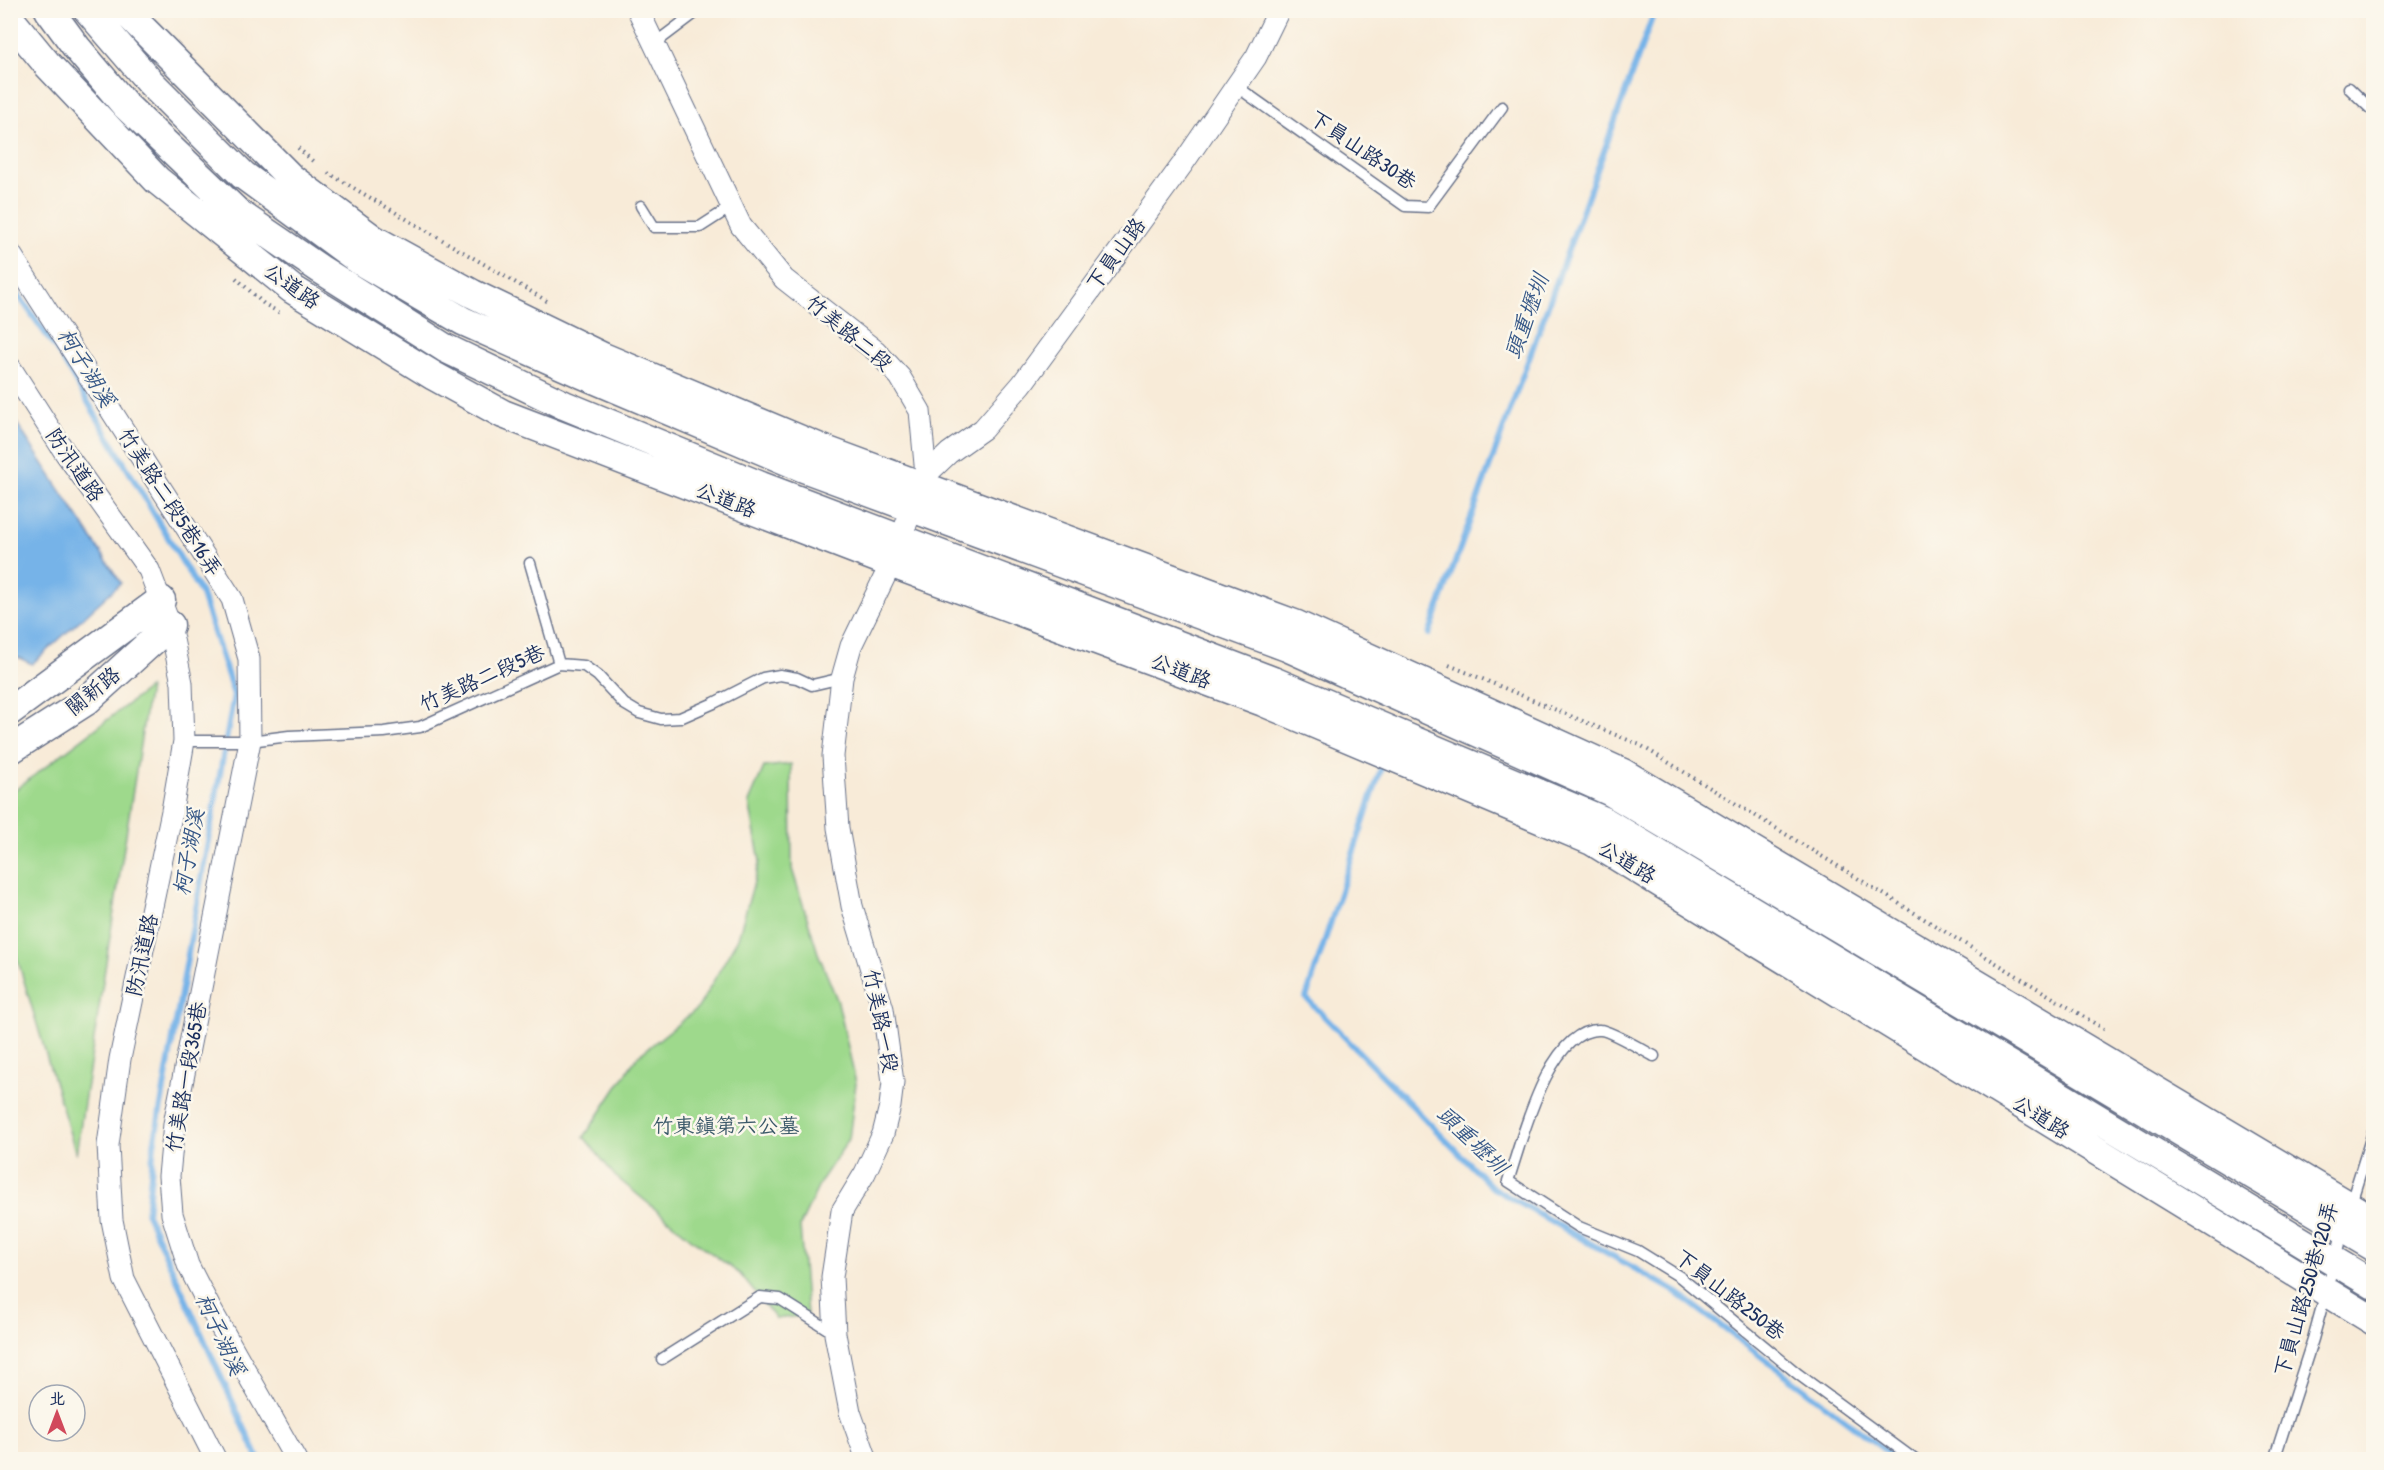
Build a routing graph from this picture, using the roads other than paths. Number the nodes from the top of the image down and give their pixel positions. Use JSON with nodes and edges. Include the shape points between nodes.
{"nodes":[{"id":1,"x":49,"y":10,"type":"edge"},
{"id":2,"x":88,"y":10,"type":"edge"},
{"id":3,"x":124,"y":10,"type":"edge"},
{"id":4,"x":638,"y":10,"type":"edge"},
{"id":5,"x":699,"y":10,"type":"edge"},
{"id":6,"x":1279,"y":10,"type":"edge"},
{"id":7,"x":10,"y":20,"type":"edge"},
{"id":8,"x":654,"y":44,"type":"junction"},
{"id":9,"x":1236,"y":86,"type":"junction"},
{"id":10,"x":2349,"y":88,"type":"dead end"},
{"id":11,"x":1502,"y":107,"type":"dead end"},
{"id":12,"x":2373,"y":112,"type":"edge"},
{"id":13,"x":641,"y":206,"type":"dead end"},
{"id":14,"x":731,"y":207,"type":"junction"},
{"id":15,"x":10,"y":253,"type":"edge"},
{"id":16,"x":10,"y":367,"type":"edge"},
{"id":17,"x":920,"y":489,"type":"junction"},
{"id":18,"x":895,"y":551,"type":"junction"},
{"id":19,"x":530,"y":563,"type":"dead end"},
{"id":20,"x":165,"y":612,"type":"junction"},
{"id":21,"x":559,"y":664,"type":"junction"},
{"id":22,"x":842,"y":678,"type":"junction"},
{"id":23,"x":10,"y":711,"type":"edge"},
{"id":24,"x":184,"y":741,"type":"junction"},
{"id":25,"x":250,"y":741,"type":"junction"},
{"id":26,"x":10,"y":750,"type":"edge"},
{"id":27,"x":1654,"y":1056,"type":"dead end"},
{"id":28,"x":2373,"y":1129,"type":"edge"},
{"id":29,"x":2356,"y":1218,"type":"edge"},
{"id":30,"x":2373,"y":1246,"type":"edge"},
{"id":31,"x":2334,"y":1260,"type":"junction"},
{"id":32,"x":2373,"y":1285,"type":"edge"},
{"id":33,"x":2324,"y":1291,"type":"junction"},
{"id":34,"x":2373,"y":1321,"type":"edge"},
{"id":35,"x":835,"y":1334,"type":"junction"},
{"id":36,"x":662,"y":1359,"type":"dead end"},
{"id":37,"x":216,"y":1460,"type":"edge"},
{"id":38,"x":296,"y":1460,"type":"edge"},
{"id":39,"x":867,"y":1460,"type":"edge"},
{"id":40,"x":1915,"y":1460,"type":"edge"},
{"id":41,"x":2274,"y":1460,"type":"edge"}],
"edges":[{"from":1,"to":18,"type":"street","name":"公道路","via":[[126,106],[238,213],[320,269],[445,348],[564,405],[761,486]]},
{"from":2,"to":17,"type":"street","via":[[150,82],[243,175],[360,261],[463,321],[804,468]]},
{"from":3,"to":17,"type":"street","via":[[291,178],[373,239],[473,294],[603,357]]},
{"from":4,"to":8,"type":"street","name":"竹美路二段"},
{"from":5,"to":8,"type":"lane"},
{"from":6,"to":9,"type":"street","name":"下員山路","via":[[1256,57]]},
{"from":7,"to":18,"type":"street","name":"公道路","via":[[157,180],[301,295],[434,376],[503,414]]},
{"from":8,"to":14,"type":"street","name":"竹美路二段"},
{"from":9,"to":11,"type":"lane","name":"下員山路30巷","via":[[1405,206],[1428,207]]},
{"from":9,"to":17,"type":"street","name":"下員山路","via":[[1022,384],[983,429],[949,453]]},
{"from":10,"to":12,"type":"lane"},
{"from":13,"to":14,"type":"lane","via":[[654,227],[700,227]]},
{"from":14,"to":17,"type":"street","name":"竹美路二段","via":[[741,226],[784,279],[876,351],[900,377],[920,411]]},
{"from":15,"to":25,"type":"street","name":"竹美路二段5巷16弄","via":[[232,599],[249,659]]},
{"from":16,"to":20,"type":"street","name":"防汛道路","via":[[149,570]]},
{"from":17,"to":18,"type":"street","name":"竹美路二段"},
{"from":17,"to":29,"type":"street","via":[[1611,792]]},
{"from":18,"to":22,"type":"street","name":"竹美路二段","via":[[851,646]]},
{"from":18,"to":31,"type":"street","name":"公道路","via":[[1273,681],[1605,821]]},
{"from":18,"to":33,"type":"street","name":"公道路","via":[[1592,841]]},
{"from":19,"to":21,"type":"lane"},
{"from":20,"to":23,"type":"street","name":"關新路"},
{"from":20,"to":24,"type":"street","name":"防汛道路","via":[[182,683]]},
{"from":20,"to":26,"type":"street","name":"關新路","via":[[85,702]]},
{"from":21,"to":22,"type":"lane","name":"竹美路二段5巷","via":[[584,666],[624,704],[661,719],[680,718],[763,678],[780,675],[812,685]]},
{"from":21,"to":25,"type":"lane","name":"竹美路二段5巷","via":[[420,727]]},
{"from":22,"to":35,"type":"street","name":"竹美路一段","via":[[833,756],[838,828],[852,906],[883,1009],[893,1082],[883,1134],[842,1211],[832,1277]]},
{"from":24,"to":25,"type":"lane","name":"竹美路二段5巷"},
{"from":24,"to":37,"type":"street","name":"防汛道路","via":[[120,1059],[108,1145],[112,1220],[124,1280]]},
{"from":25,"to":38,"type":"street","name":"竹美路一段365巷","via":[[174,1124],[169,1176],[172,1214],[188,1265]]},
{"from":27,"to":40,"type":"lane","name":"下員山路250巷","via":[[1600,1030],[1580,1034],[1563,1049],[1538,1094],[1508,1181],[1579,1227],[1638,1251],[1680,1277],[1798,1374]]},
{"from":28,"to":29,"type":"lane","name":"下員山路250巷120弄"},
{"from":29,"to":30,"type":"street"},
{"from":29,"to":31,"type":"lane","name":"下員山路250巷120弄"},
{"from":31,"to":32,"type":"street","name":"公道路"},
{"from":31,"to":33,"type":"lane","name":"下員山路250巷120弄"},
{"from":33,"to":34,"type":"street","name":"公道路"},
{"from":33,"to":41,"type":"lane","name":"下員山路250巷120弄","via":[[2313,1339]]},
{"from":35,"to":36,"type":"lane","via":[[780,1299],[760,1297]]},
{"from":35,"to":39,"type":"street","name":"竹美路一段","via":[[850,1412]]}]}
